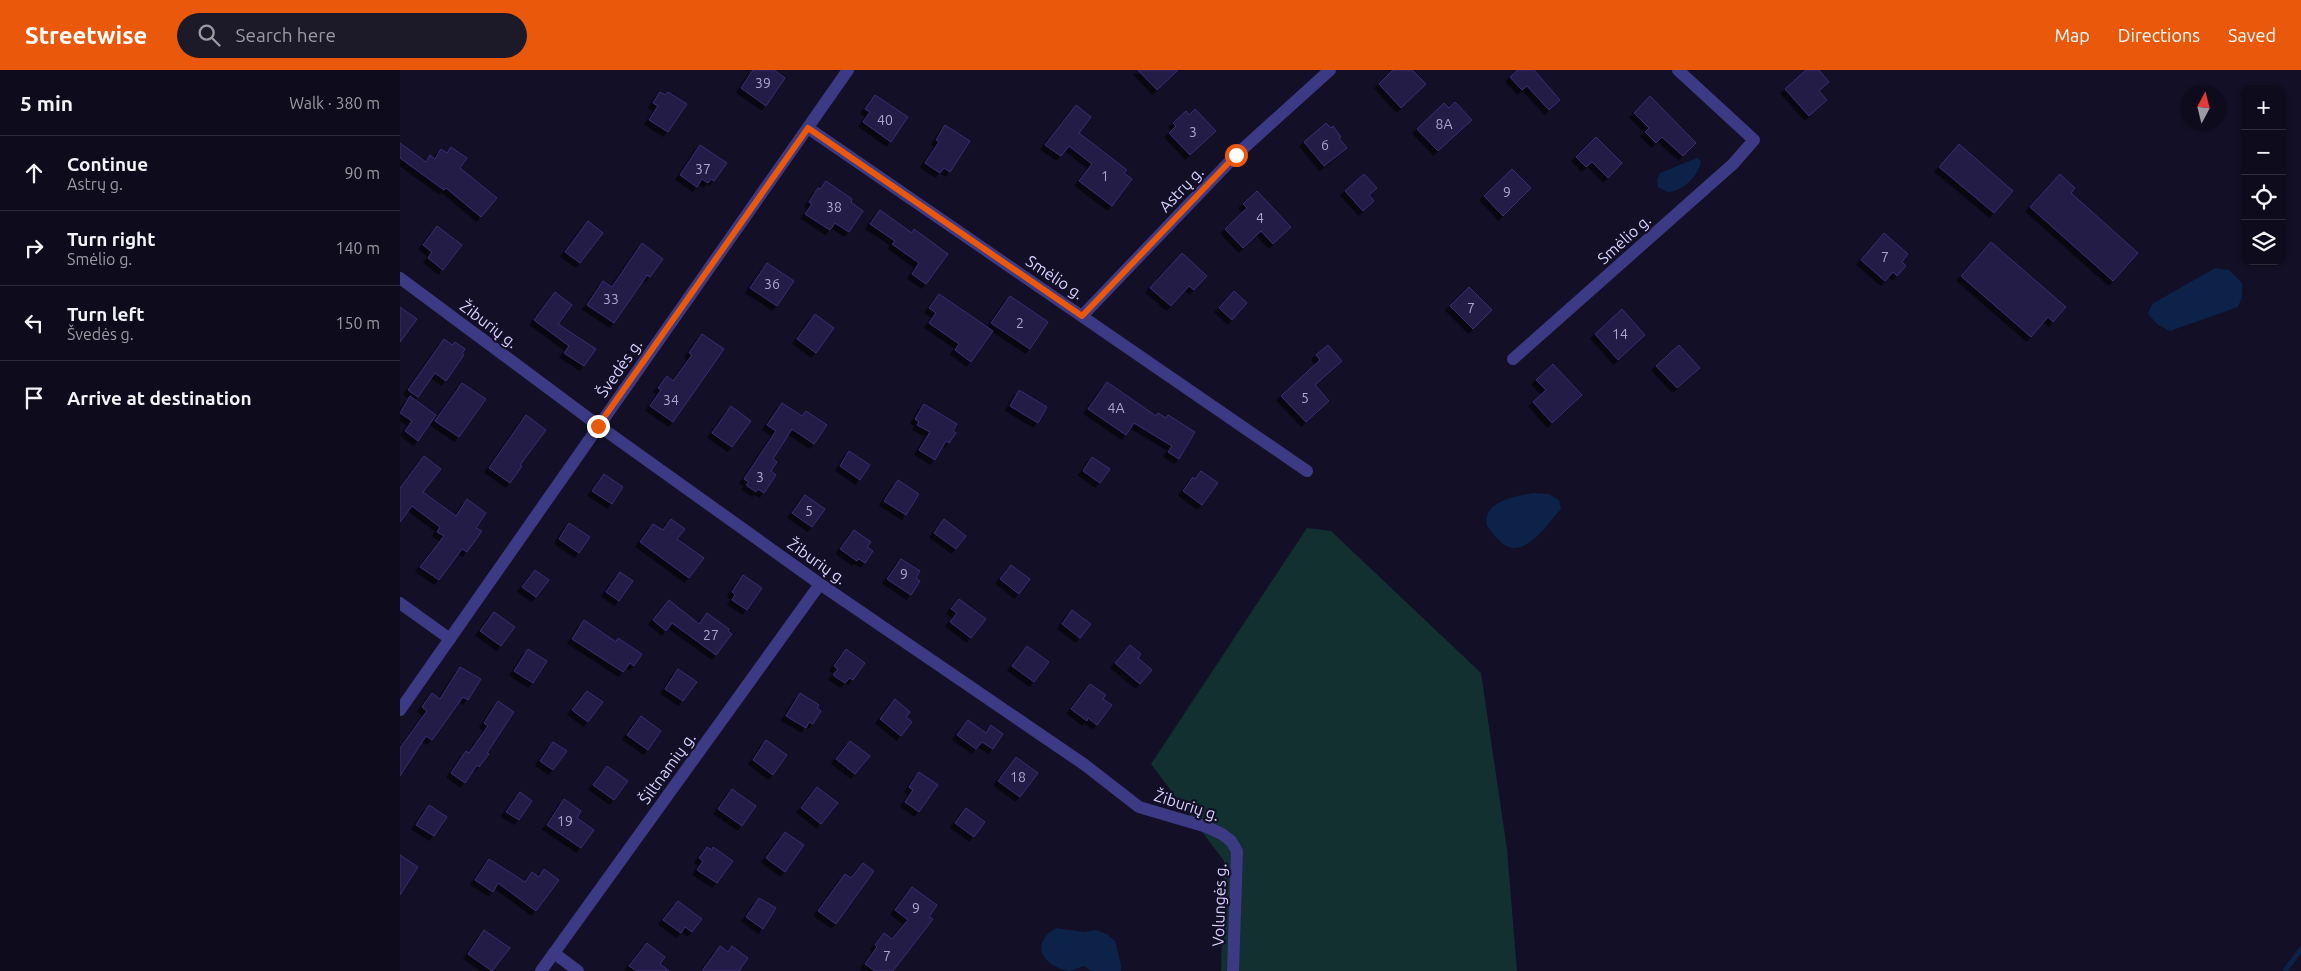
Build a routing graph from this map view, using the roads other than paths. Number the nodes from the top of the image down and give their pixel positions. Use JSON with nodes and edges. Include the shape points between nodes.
{"nodes":[{"id":1,"x":848,"y":70,"type":"edge"},
{"id":2,"x":1330,"y":70,"type":"edge"},
{"id":3,"x":1678,"y":70,"type":"edge"},
{"id":4,"x":808,"y":128,"type":"junction"},
{"id":5,"x":400,"y":278,"type":"edge"},
{"id":6,"x":1082,"y":316,"type":"junction"},
{"id":7,"x":1512,"y":359,"type":"dead end"},
{"id":8,"x":598,"y":426,"type":"junction"},
{"id":9,"x":1307,"y":471,"type":"dead end"},
{"id":10,"x":820,"y":584,"type":"junction"},
{"id":11,"x":400,"y":603,"type":"edge"},
{"id":12,"x":450,"y":639,"type":"junction"},
{"id":13,"x":400,"y":710,"type":"edge"},
{"id":14,"x":1231,"y":841,"type":"joint"},
{"id":15,"x":554,"y":953,"type":"junction"},
{"id":16,"x":541,"y":971,"type":"edge"},
{"id":17,"x":578,"y":971,"type":"edge"},
{"id":18,"x":1233,"y":971,"type":"edge"}],
"edges":[{"from":1,"to":4,"type":"street","name":"Švedės g."},
{"from":2,"to":6,"type":"street","name":"Astrų g.","via":[[1236,155]]},
{"from":3,"to":7,"type":"street","name":"Smėlio g.","via":[[1754,140],[1733,164]]},
{"from":4,"to":6,"type":"street","name":"Smėlio g."},
{"from":4,"to":8,"type":"street","name":"Švedės g."},
{"from":5,"to":8,"type":"street","name":"Žiburių g."},
{"from":6,"to":9,"type":"street","name":"Smėlio g."},
{"from":8,"to":10,"type":"street","name":"Žiburių g."},
{"from":8,"to":12,"type":"street","name":"Švedės g."},
{"from":10,"to":14,"type":"street","name":"Žiburių g.","via":[[1084,765],[1138,807],[1207,827]]},
{"from":10,"to":15,"type":"street","name":"Šiltnamių g."},
{"from":11,"to":12,"type":"street"},
{"from":12,"to":13,"type":"street","name":"Švedės g."},
{"from":14,"to":18,"type":"street","name":"Volungės g.","via":[[1236,852]]},
{"from":15,"to":16,"type":"street","name":"Šiltnamių g."},
{"from":15,"to":17,"type":"street"}]}
